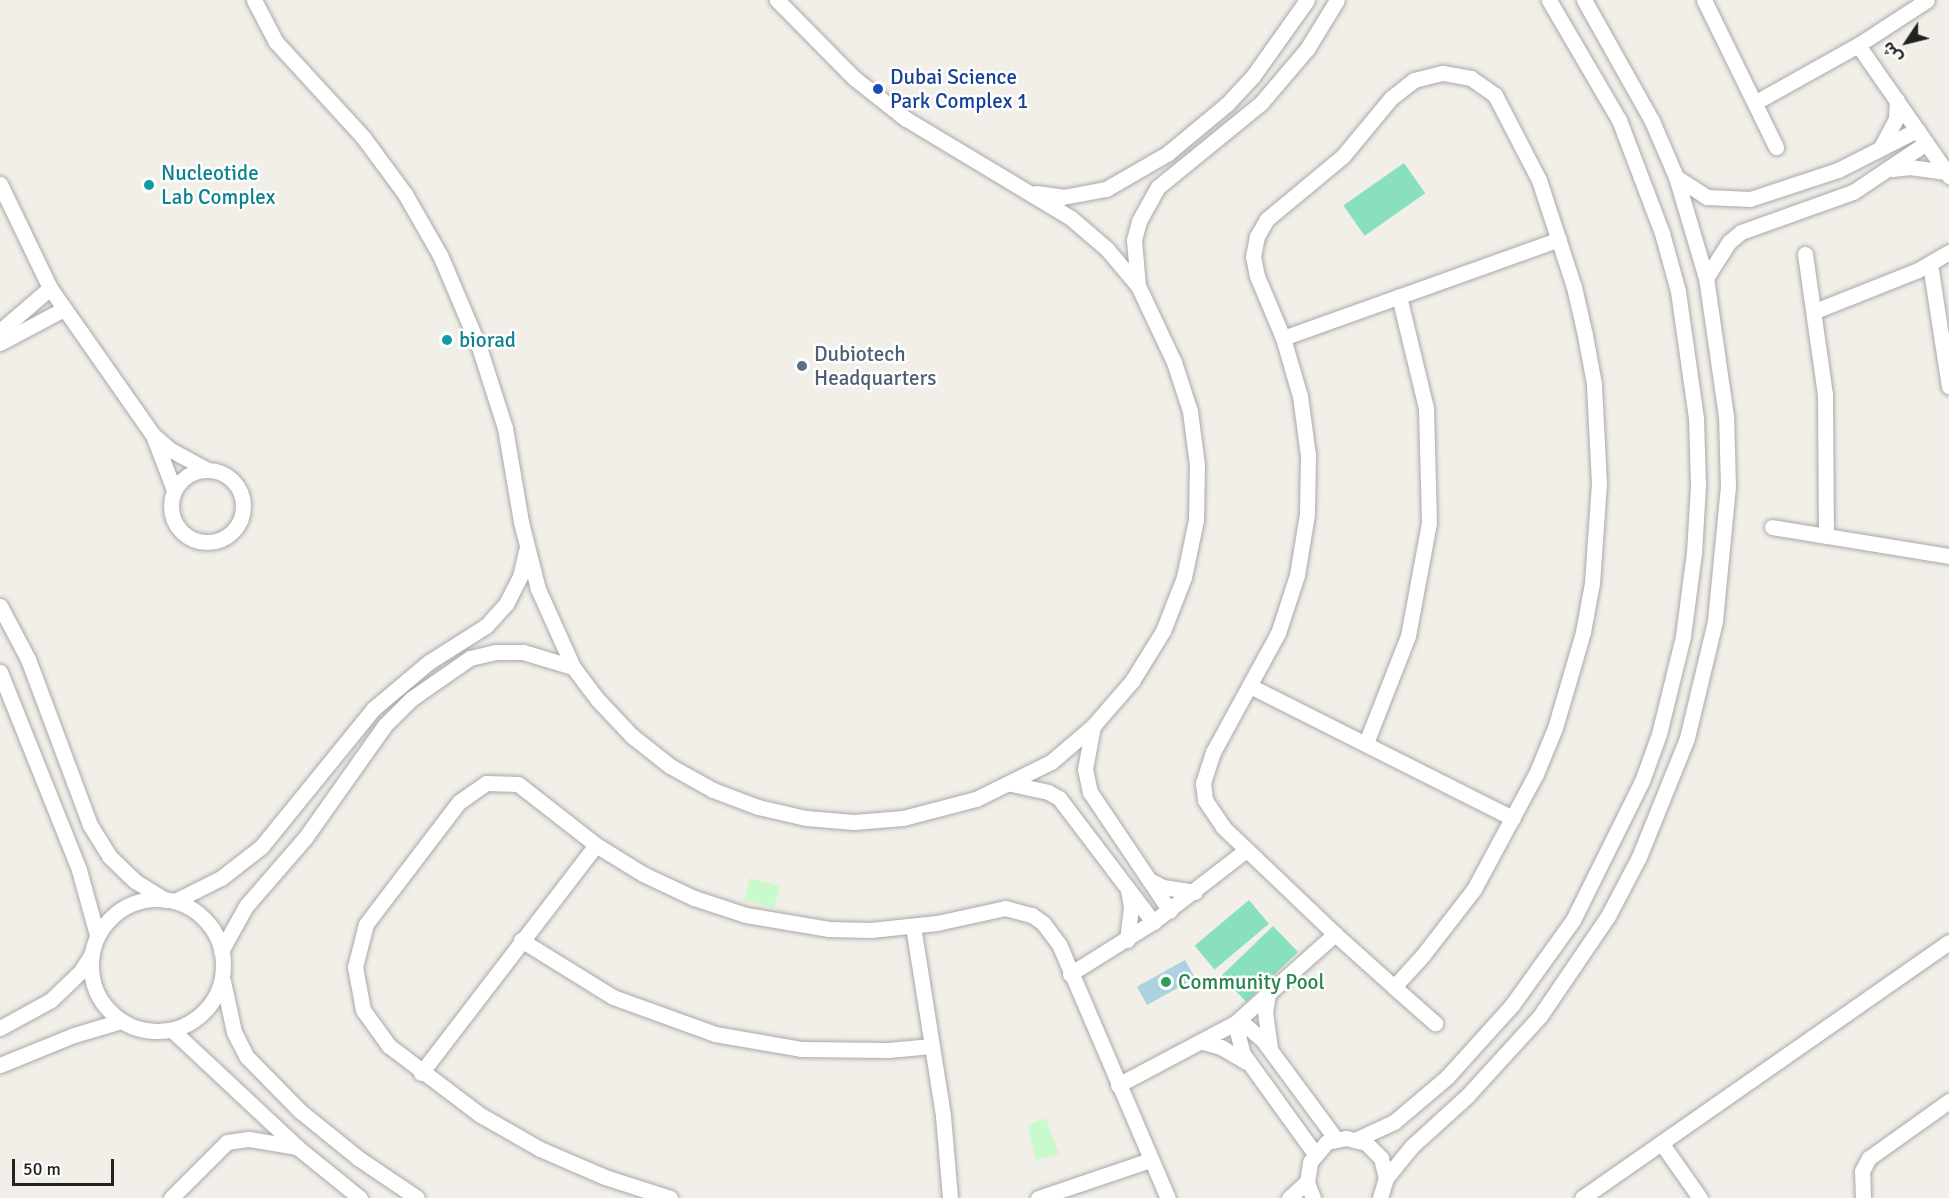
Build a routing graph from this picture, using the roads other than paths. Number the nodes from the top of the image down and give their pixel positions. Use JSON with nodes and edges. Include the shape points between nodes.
{"nodes":[{"id":1,"x":254,"y":0,"type":"edge"},
{"id":2,"x":777,"y":0,"type":"edge"},
{"id":3,"x":1307,"y":0,"type":"edge"},
{"id":4,"x":1338,"y":0,"type":"edge"},
{"id":5,"x":1549,"y":0,"type":"edge"},
{"id":6,"x":1584,"y":0,"type":"edge"},
{"id":7,"x":1704,"y":0,"type":"edge"},
{"id":8,"x":1927,"y":0,"type":"edge"},
{"id":9,"x":1858,"y":45,"type":"junction"},
{"id":10,"x":1897,"y":100,"type":"junction"},
{"id":11,"x":1756,"y":102,"type":"junction"},
{"id":12,"x":1922,"y":136,"type":"junction"},
{"id":13,"x":1776,"y":147,"type":"dead end"},
{"id":14,"x":1878,"y":151,"type":"junction"},
{"id":15,"x":1853,"y":163,"type":"junction"},
{"id":16,"x":1892,"y":170,"type":"junction"},
{"id":17,"x":1948,"y":174,"type":"edge"},
{"id":18,"x":1676,"y":177,"type":"junction"},
{"id":19,"x":0,"y":184,"type":"edge"},
{"id":20,"x":1867,"y":185,"type":"junction"},
{"id":21,"x":1030,"y":193,"type":"junction"},
{"id":22,"x":1559,"y":239,"type":"junction"},
{"id":23,"x":1949,"y":252,"type":"edge"},
{"id":24,"x":1805,"y":254,"type":"dead end"},
{"id":25,"x":1930,"y":264,"type":"junction"},
{"id":26,"x":1706,"y":278,"type":"junction"},
{"id":27,"x":1138,"y":286,"type":"junction"},
{"id":28,"x":50,"y":288,"type":"junction"},
{"id":29,"x":1399,"y":296,"type":"junction"},
{"id":30,"x":64,"y":309,"type":"junction"},
{"id":31,"x":1815,"y":311,"type":"junction"},
{"id":32,"x":0,"y":331,"type":"edge"},
{"id":33,"x":1283,"y":338,"type":"junction"},
{"id":34,"x":0,"y":343,"type":"edge"},
{"id":35,"x":1949,"y":387,"type":"edge"},
{"id":36,"x":153,"y":435,"type":"junction"},
{"id":37,"x":206,"y":469,"type":"junction"},
{"id":38,"x":174,"y":490,"type":"junction"},
{"id":39,"x":1772,"y":527,"type":"dead end"},
{"id":40,"x":1826,"y":536,"type":"junction"},
{"id":41,"x":526,"y":547,"type":"junction"},
{"id":42,"x":1949,"y":556,"type":"edge"},
{"id":43,"x":0,"y":606,"type":"edge"},
{"id":44,"x":573,"y":667,"type":"junction"},
{"id":45,"x":0,"y":672,"type":"edge"},
{"id":46,"x":1252,"y":687,"type":"junction"},
{"id":47,"x":1093,"y":726,"type":"junction"},
{"id":48,"x":1366,"y":743,"type":"junction"},
{"id":49,"x":1011,"y":784,"type":"junction"},
{"id":50,"x":1513,"y":818,"type":"junction"},
{"id":51,"x":597,"y":845,"type":"junction"},
{"id":52,"x":1246,"y":850,"type":"junction"},
{"id":53,"x":1131,"y":853,"type":"junction"},
{"id":54,"x":1111,"y":866,"type":"junction"},
{"id":55,"x":1149,"y":879,"type":"junction"},
{"id":56,"x":1128,"y":890,"type":"junction"},
{"id":57,"x":1195,"y":892,"type":"junction"},
{"id":58,"x":171,"y":901,"type":"junction"},
{"id":59,"x":1170,"y":911,"type":"junction"},
{"id":60,"x":1154,"y":922,"type":"junction"},
{"id":61,"x":913,"y":926,"type":"junction"},
{"id":62,"x":1335,"y":934,"type":"junction"},
{"id":63,"x":98,"y":935,"type":"junction"},
{"id":64,"x":521,"y":940,"type":"junction"},
{"id":65,"x":1127,"y":940,"type":"junction"},
{"id":66,"x":1949,"y":942,"type":"edge"},
{"id":67,"x":221,"y":951,"type":"junction"},
{"id":68,"x":91,"y":955,"type":"junction"},
{"id":69,"x":1070,"y":974,"type":"junction"},
{"id":70,"x":222,"y":976,"type":"junction"},
{"id":71,"x":1394,"y":987,"type":"junction"},
{"id":72,"x":1268,"y":994,"type":"junction"},
{"id":73,"x":1237,"y":1021,"type":"junction"},
{"id":74,"x":121,"y":1022,"type":"junction"},
{"id":75,"x":1436,"y":1023,"type":"dead end"},
{"id":76,"x":0,"y":1028,"type":"edge"},
{"id":77,"x":172,"y":1030,"type":"junction"},
{"id":78,"x":1203,"y":1042,"type":"junction"},
{"id":79,"x":932,"y":1046,"type":"junction"},
{"id":80,"x":1270,"y":1050,"type":"junction"},
{"id":81,"x":0,"y":1064,"type":"edge"},
{"id":82,"x":1251,"y":1067,"type":"junction"},
{"id":83,"x":421,"y":1073,"type":"junction"},
{"id":84,"x":1288,"y":1075,"type":"junction"},
{"id":85,"x":1118,"y":1085,"type":"junction"},
{"id":86,"x":1267,"y":1089,"type":"junction"},
{"id":87,"x":1949,"y":1101,"type":"edge"},
{"id":88,"x":1336,"y":1139,"type":"junction"},
{"id":89,"x":1356,"y":1139,"type":"junction"},
{"id":90,"x":1662,"y":1144,"type":"junction"},
{"id":91,"x":297,"y":1147,"type":"junction"},
{"id":92,"x":1315,"y":1154,"type":"junction"},
{"id":93,"x":1150,"y":1160,"type":"junction"},
{"id":94,"x":1386,"y":1178,"type":"junction"},
{"id":95,"x":1307,"y":1182,"type":"junction"},
{"id":96,"x":171,"y":1198,"type":"edge"},
{"id":97,"x":360,"y":1198,"type":"edge"},
{"id":98,"x":417,"y":1198,"type":"edge"},
{"id":99,"x":670,"y":1198,"type":"edge"},
{"id":100,"x":950,"y":1198,"type":"edge"},
{"id":101,"x":1038,"y":1198,"type":"edge"},
{"id":102,"x":1168,"y":1198,"type":"edge"},
{"id":103,"x":1289,"y":1198,"type":"edge"},
{"id":104,"x":1313,"y":1198,"type":"edge"},
{"id":105,"x":1380,"y":1198,"type":"edge"},
{"id":106,"x":1582,"y":1198,"type":"edge"},
{"id":107,"x":1700,"y":1198,"type":"edge"},
{"id":108,"x":1863,"y":1198,"type":"edge"}],
"edges":[{"from":1,"to":41,"type":"street","via":[[276,42],[363,137],[405,194],[444,263],[479,347],[505,428]]},
{"from":2,"to":21,"type":"street","via":[[854,78],[906,119]]},
{"from":3,"to":21,"type":"street","via":[[1253,76],[1213,117],[1168,153],[1106,189],[1063,196]]},
{"from":4,"to":27,"type":"street","via":[[1307,49],[1261,103],[1158,187],[1139,221],[1134,240]]},
{"from":5,"to":89,"type":"street","via":[[1619,120],[1659,223],[1678,291],[1696,418],[1698,485],[1683,636],[1659,734],[1642,781],[1573,920],[1512,1005],[1446,1077],[1394,1122]]},
{"from":6,"to":18,"type":"street","via":[[1625,66]]},
{"from":7,"to":11,"type":"street"},
{"from":8,"to":9,"type":"street"},
{"from":9,"to":10,"type":"street"},
{"from":9,"to":11,"type":"street"},
{"from":10,"to":12,"type":"street"},
{"from":10,"to":14,"type":"street","via":[[1890,137]]},
{"from":11,"to":13,"type":"street"},
{"from":12,"to":14,"type":"street"},
{"from":12,"to":16,"type":"street"},
{"from":12,"to":17,"type":"street"},
{"from":14,"to":15,"type":"street"},
{"from":15,"to":18,"type":"street","via":[[1797,186],[1735,201],[1707,197]]},
{"from":15,"to":20,"type":"street"},
{"from":16,"to":17,"type":"street","via":[[1910,167]]},
{"from":16,"to":20,"type":"street"},
{"from":18,"to":26,"type":"street"},
{"from":19,"to":28,"type":"street"},
{"from":20,"to":26,"type":"street","via":[[1741,232],[1729,242]]},
{"from":21,"to":27,"type":"street","via":[[1080,225],[1107,249]]},
{"from":22,"to":29,"type":"street"},
{"from":22,"to":33,"type":"street","via":[[1539,180],[1495,95],[1471,78],[1452,75],[1414,80],[1391,98],[1329,169],[1267,219],[1257,236],[1253,256],[1257,276]]},
{"from":22,"to":50,"type":"street","via":[[1574,287],[1594,384],[1599,484],[1596,536],[1588,603],[1571,681],[1536,774]]},
{"from":23,"to":25,"type":"street"},
{"from":24,"to":31,"type":"street"},
{"from":25,"to":31,"type":"street"},
{"from":25,"to":35,"type":"street"},
{"from":26,"to":94,"type":"street","via":[[1726,417],[1728,486],[1715,621],[1687,738],[1639,857],[1572,972],[1504,1058],[1412,1147]]},
{"from":27,"to":47,"type":"street","via":[[1174,362],[1190,411],[1197,465],[1196,520],[1184,577],[1163,631],[1132,681]]},
{"from":28,"to":30,"type":"street"},
{"from":28,"to":32,"type":"street"},
{"from":29,"to":33,"type":"street"},
{"from":29,"to":48,"type":"street","via":[[1426,408],[1429,523],[1408,636]]},
{"from":30,"to":34,"type":"street"},
{"from":30,"to":36,"type":"street"},
{"from":31,"to":40,"type":"street","via":[[1828,442]]},
{"from":33,"to":46,"type":"street","via":[[1300,396],[1305,431],[1307,514],[1297,575],[1285,613]]},
{"from":36,"to":37,"type":"street","via":[[169,449]]},
{"from":36,"to":38,"type":"street"},
{"from":37,"to":38,"type":"street","via":[[193,472]]},
{"from":37,"to":38,"type":"street","via":[[222,473],[235,483],[242,498],[242,514],[225,537],[201,541],[179,529],[170,506]]},
{"from":39,"to":40,"type":"street"},
{"from":40,"to":42,"type":"street"},
{"from":41,"to":44,"type":"street","via":[[542,598]]},
{"from":41,"to":58,"type":"street","via":[[520,577],[511,595],[486,626],[429,662],[373,709],[261,847],[221,878]]},
{"from":43,"to":58,"type":"street","via":[[27,659],[90,825],[135,881]]},
{"from":44,"to":49,"type":"street","via":[[632,736],[670,766],[713,790],[758,807],[806,818],[845,821],[903,818],[940,811]]},
{"from":44,"to":67,"type":"street","via":[[523,652],[496,652],[470,658],[418,694],[385,726],[305,838],[246,906]]},
{"from":45,"to":63,"type":"street","via":[[79,870]]},
{"from":46,"to":48,"type":"street"},
{"from":46,"to":52,"type":"street","via":[[1213,752],[1203,783],[1212,815]]},
{"from":47,"to":49,"type":"street","via":[[1051,762]]},
{"from":47,"to":53,"type":"street","via":[[1086,781]]},
{"from":48,"to":50,"type":"street"},
{"from":49,"to":54,"type":"street","via":[[1059,798]]},
{"from":50,"to":71,"type":"street","via":[[1451,922]]},
{"from":51,"to":61,"type":"street","via":[[694,898],[746,915],[829,929]]},
{"from":51,"to":64,"type":"street"},
{"from":51,"to":83,"type":"street","via":[[518,784],[486,783],[459,802],[379,906],[358,945],[357,989],[374,1030]]},
{"from":52,"to":57,"type":"street"},
{"from":52,"to":62,"type":"street"},
{"from":53,"to":54,"type":"street"},
{"from":53,"to":55,"type":"street"},
{"from":54,"to":56,"type":"street"},
{"from":55,"to":57,"type":"street","via":[[1163,887]]},
{"from":55,"to":59,"type":"street"},
{"from":56,"to":60,"type":"street"},
{"from":56,"to":65,"type":"street","via":[[1131,907]]},
{"from":57,"to":59,"type":"street"},
{"from":58,"to":63,"type":"street","via":[[146,900],[126,906],[109,918]]},
{"from":58,"to":67,"type":"street","via":[[196,912],[212,929]]},
{"from":59,"to":60,"type":"street"},
{"from":60,"to":65,"type":"street"},
{"from":61,"to":69,"type":"street","via":[[991,910],[1019,910],[1043,922],[1052,933]]},
{"from":61,"to":79,"type":"street"},
{"from":62,"to":71,"type":"street"},
{"from":62,"to":72,"type":"street"},
{"from":63,"to":68,"type":"street"},
{"from":64,"to":79,"type":"street","via":[[613,997],[715,1034],[779,1046],[845,1052]]},
{"from":64,"to":83,"type":"street"},
{"from":65,"to":69,"type":"street"},
{"from":66,"to":90,"type":"street"},
{"from":67,"to":70,"type":"street"},
{"from":68,"to":74,"type":"street","via":[[94,986],[109,1012]]},
{"from":68,"to":76,"type":"street","via":[[81,971],[51,1000]]},
{"from":69,"to":85,"type":"street"},
{"from":70,"to":77,"type":"street","via":[[205,1011]]},
{"from":70,"to":98,"type":"street","via":[[234,1032],[247,1057],[300,1111],[358,1158]]},
{"from":71,"to":75,"type":"street"},
{"from":72,"to":73,"type":"street"},
{"from":72,"to":80,"type":"street","via":[[1265,1012]]},
{"from":73,"to":78,"type":"street"},
{"from":73,"to":80,"type":"street"},
{"from":73,"to":82,"type":"street","via":[[1237,1039]]},
{"from":74,"to":77,"type":"street","via":[[155,1032]]},
{"from":74,"to":81,"type":"street","via":[[74,1035]]},
{"from":77,"to":91,"type":"street"},
{"from":78,"to":82,"type":"street","via":[[1237,1055]]},
{"from":78,"to":85,"type":"street"},
{"from":79,"to":100,"type":"street"},
{"from":80,"to":84,"type":"street"},
{"from":82,"to":86,"type":"street"},
{"from":83,"to":99,"type":"street","via":[[479,1114],[540,1149],[605,1177]]},
{"from":84,"to":86,"type":"street"},
{"from":84,"to":88,"type":"street"},
{"from":85,"to":93,"type":"street"},
{"from":86,"to":92,"type":"street"},
{"from":87,"to":108,"type":"street","via":[[1869,1158],[1862,1171]]},
{"from":88,"to":89,"type":"street"},
{"from":88,"to":92,"type":"street"},
{"from":89,"to":94,"type":"street","via":[[1381,1158]]},
{"from":90,"to":106,"type":"street"},
{"from":90,"to":107,"type":"street"},
{"from":91,"to":96,"type":"street","via":[[249,1139],[227,1142]]},
{"from":91,"to":97,"type":"street"},
{"from":92,"to":95,"type":"street"},
{"from":93,"to":101,"type":"street"},
{"from":93,"to":102,"type":"street"},
{"from":94,"to":105,"type":"street"},
{"from":95,"to":103,"type":"street"},
{"from":95,"to":104,"type":"street"}]}
